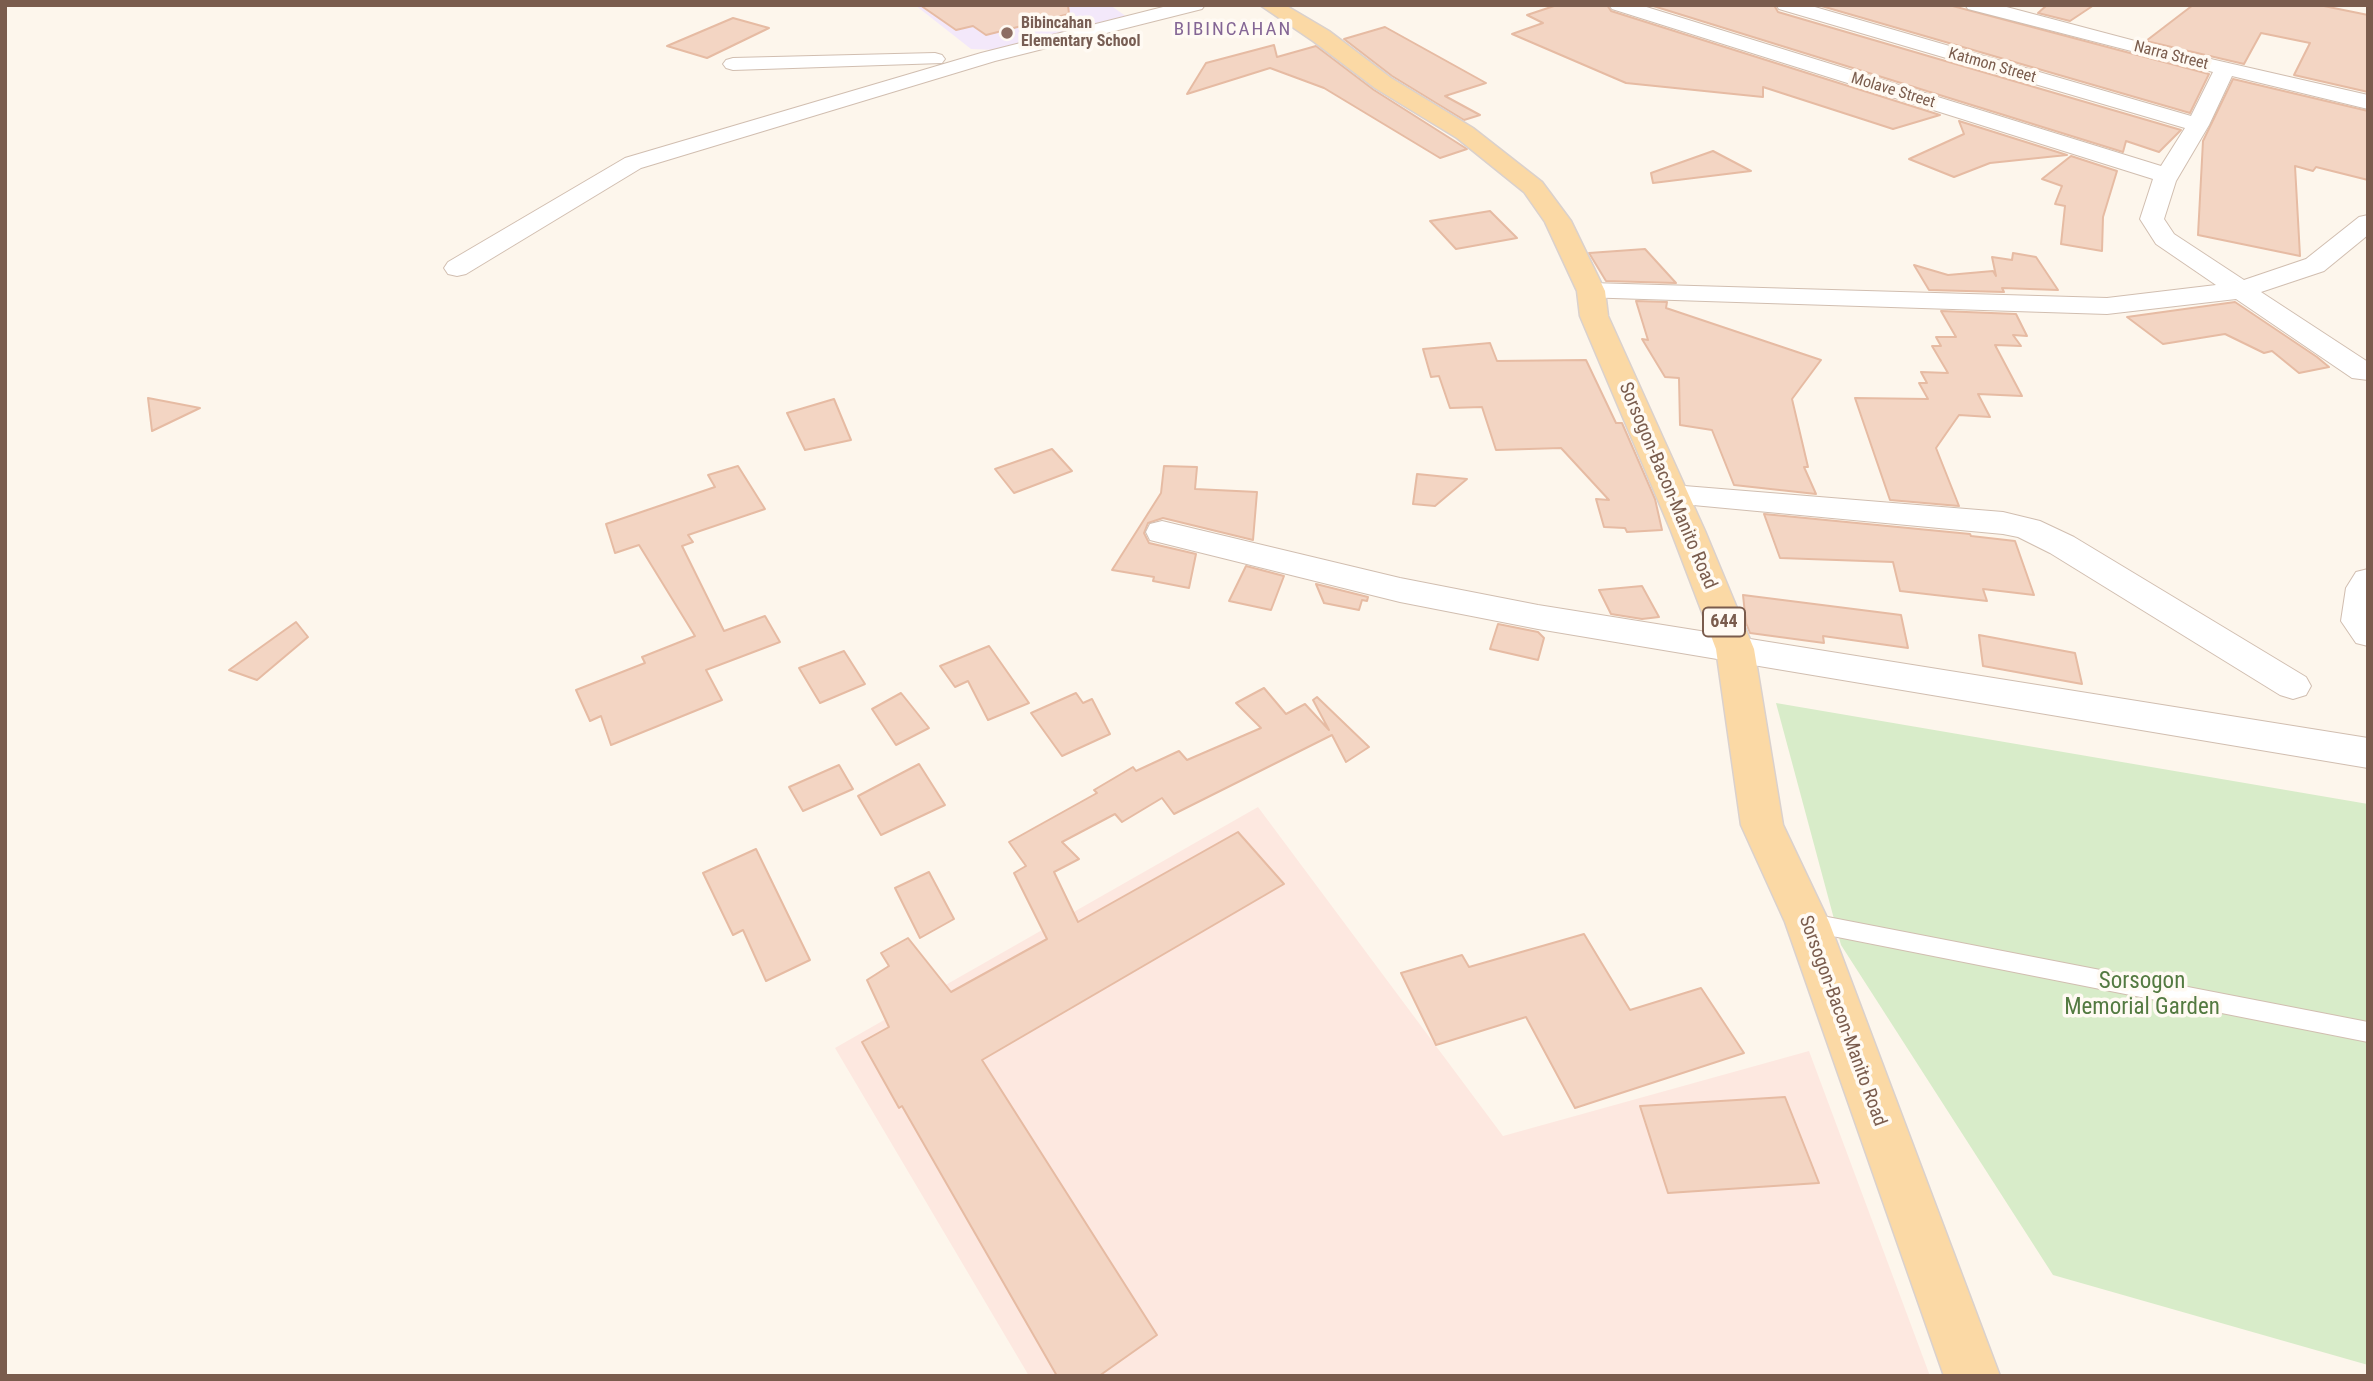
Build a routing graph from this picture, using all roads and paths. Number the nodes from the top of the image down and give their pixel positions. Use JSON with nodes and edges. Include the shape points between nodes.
{"nodes":[{"id":1,"x":1195,"y":5,"type":"edge"},
{"id":2,"x":1270,"y":5,"type":"edge"},
{"id":3,"x":1619,"y":5,"type":"edge"},
{"id":4,"x":1786,"y":5,"type":"edge"},
{"id":5,"x":1975,"y":5,"type":"edge"},
{"id":6,"x":1859,"y":28,"type":"junction"},
{"id":7,"x":988,"y":57,"type":"junction"},
{"id":8,"x":733,"y":64,"type":"dead end"},
{"id":9,"x":1807,"y":64,"type":"junction"},
{"id":10,"x":2225,"y":69,"type":"junction"},
{"id":11,"x":2368,"y":102,"type":"edge"},
{"id":12,"x":2198,"y":125,"type":"junction"},
{"id":13,"x":2167,"y":176,"type":"junction"},
{"id":14,"x":2368,"y":222,"type":"edge"},
{"id":15,"x":457,"y":268,"type":"dead end"},
{"id":16,"x":2241,"y":290,"type":"junction"},
{"id":17,"x":1591,"y":291,"type":"junction"},
{"id":18,"x":2368,"y":371,"type":"edge"},
{"id":19,"x":1672,"y":495,"type":"junction"},
{"id":20,"x":1162,"y":532,"type":"dead end"},
{"id":21,"x":2368,"y":580,"type":"edge"},
{"id":22,"x":2368,"y":634,"type":"edge"},
{"id":23,"x":1735,"y":649,"type":"junction"},
{"id":24,"x":2293,"y":685,"type":"dead end"},
{"id":25,"x":2368,"y":753,"type":"edge"},
{"id":26,"x":1807,"y":922,"type":"junction"},
{"id":27,"x":2368,"y":1032,"type":"edge"},
{"id":28,"x":1972,"y":1376,"type":"edge"}],
"edges":[{"from":1,"to":7,"type":"street"},
{"from":2,"to":17,"type":"main road","name":"Sorsogon-Bacon-Manito Road","number":"644","via":[[1383,83],[1465,132],[1533,187],[1558,220]]},
{"from":3,"to":9,"type":"street","name":"Molave Street"},
{"from":4,"to":6,"type":"street","name":"Katmon Street"},
{"from":5,"to":10,"type":"street","name":"Narra Street"},
{"from":6,"to":9,"type":"street"},
{"from":6,"to":12,"type":"street","name":"Katmon Street"},
{"from":7,"to":8,"type":"street"},
{"from":7,"to":15,"type":"street","via":[[633,163]]},
{"from":9,"to":13,"type":"street","name":"Molave Street"},
{"from":10,"to":11,"type":"street","name":"Narra Street"},
{"from":10,"to":12,"type":"street"},
{"from":12,"to":13,"type":"street"},
{"from":13,"to":16,"type":"street","via":[[2152,219],[2165,239]]},
{"from":14,"to":16,"type":"street","via":[[2315,265]]},
{"from":16,"to":17,"type":"street","via":[[2107,306]]},
{"from":16,"to":18,"type":"street","via":[[2362,372]]},
{"from":17,"to":19,"type":"main road","name":"Sorsogon-Bacon-Manito Road","number":"644","via":[[1594,316]]},
{"from":19,"to":23,"type":"main road","name":"Sorsogon-Bacon-Manito Road","number":"644"},
{"from":19,"to":24,"type":"street","via":[[2028,529]]},
{"from":20,"to":23,"type":"street","via":[[1400,590]]},
{"from":21,"to":22,"type":"street","via":[[2359,621]]},
{"from":23,"to":25,"type":"street"},
{"from":23,"to":26,"type":"main road","name":"Sorsogon-Bacon-Manito Road","number":"644","via":[[1762,825]]},
{"from":26,"to":27,"type":"lane"},
{"from":26,"to":28,"type":"main road","name":"Sorsogon-Bacon-Manito Road","number":"644"}]}
